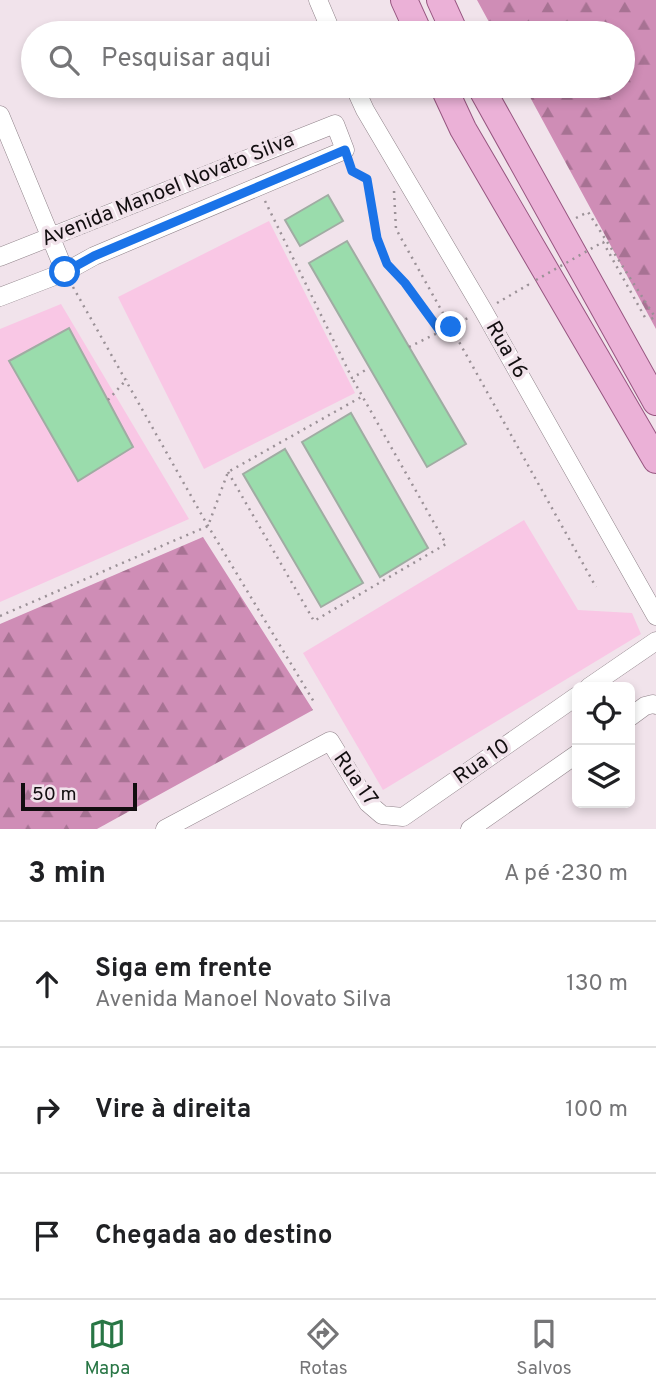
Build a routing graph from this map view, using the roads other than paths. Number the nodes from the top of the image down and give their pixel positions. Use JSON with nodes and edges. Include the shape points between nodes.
{"nodes":[{"id":1,"x":318,"y":0,"type":"edge"},
{"id":2,"x":404,"y":0,"type":"edge"},
{"id":3,"x":440,"y":0,"type":"edge"},
{"id":4,"x":327,"y":21,"type":"edge"},
{"id":5,"x":414,"y":21,"type":"edge"},
{"id":6,"x":450,"y":21,"type":"edge"},
{"id":7,"x":360,"y":98,"type":"edge"},
{"id":8,"x":448,"y":98,"type":"edge"},
{"id":9,"x":487,"y":98,"type":"edge"},
{"id":10,"x":0,"y":115,"type":"edge"},
{"id":11,"x":50,"y":236,"type":"junction"},
{"id":12,"x":0,"y":257,"type":"edge"},
{"id":13,"x":65,"y":272,"type":"junction"},
{"id":14,"x":0,"y":297,"type":"edge"},
{"id":15,"x":656,"y":402,"type":"edge"},
{"id":16,"x":656,"y":460,"type":"edge"},
{"id":17,"x":656,"y":616,"type":"edge"},
{"id":18,"x":656,"y":641,"type":"edge"},
{"id":19,"x":596,"y":682,"type":"edge"},
{"id":20,"x":572,"y":699,"type":"edge"},
{"id":21,"x":656,"y":705,"type":"edge"},
{"id":22,"x":635,"y":713,"type":"edge"},
{"id":23,"x":572,"y":758,"type":"edge"},
{"id":24,"x":382,"y":815,"type":"joint"},
{"id":25,"x":165,"y":829,"type":"edge"},
{"id":26,"x":470,"y":829,"type":"edge"}],
"edges":[{"from":1,"to":4,"type":"street"},
{"from":2,"to":5,"type":"main road"},
{"from":3,"to":6,"type":"main road"},
{"from":7,"to":17,"type":"street","name":"Rua 16"},
{"from":8,"to":16,"type":"main road"},
{"from":9,"to":15,"type":"main road"},
{"from":10,"to":11,"type":"street"},
{"from":11,"to":12,"type":"street","name":"Avenida Manoel Novato Silva"},
{"from":11,"to":13,"type":"street"},
{"from":11,"to":13,"type":"street","name":"Avenida Manoel Novato Silva","via":[[335,124],[345,150]]},
{"from":13,"to":14,"type":"street","name":"Avenida Manoel Novato Silva"},
{"from":18,"to":19,"type":"street"},
{"from":20,"to":24,"type":"street","name":"Rua 10","via":[[403,817]]},
{"from":21,"to":22,"type":"street"},
{"from":23,"to":26,"type":"street"},
{"from":24,"to":25,"type":"street","name":"Rua 17","via":[[368,803],[330,741]]}]}
